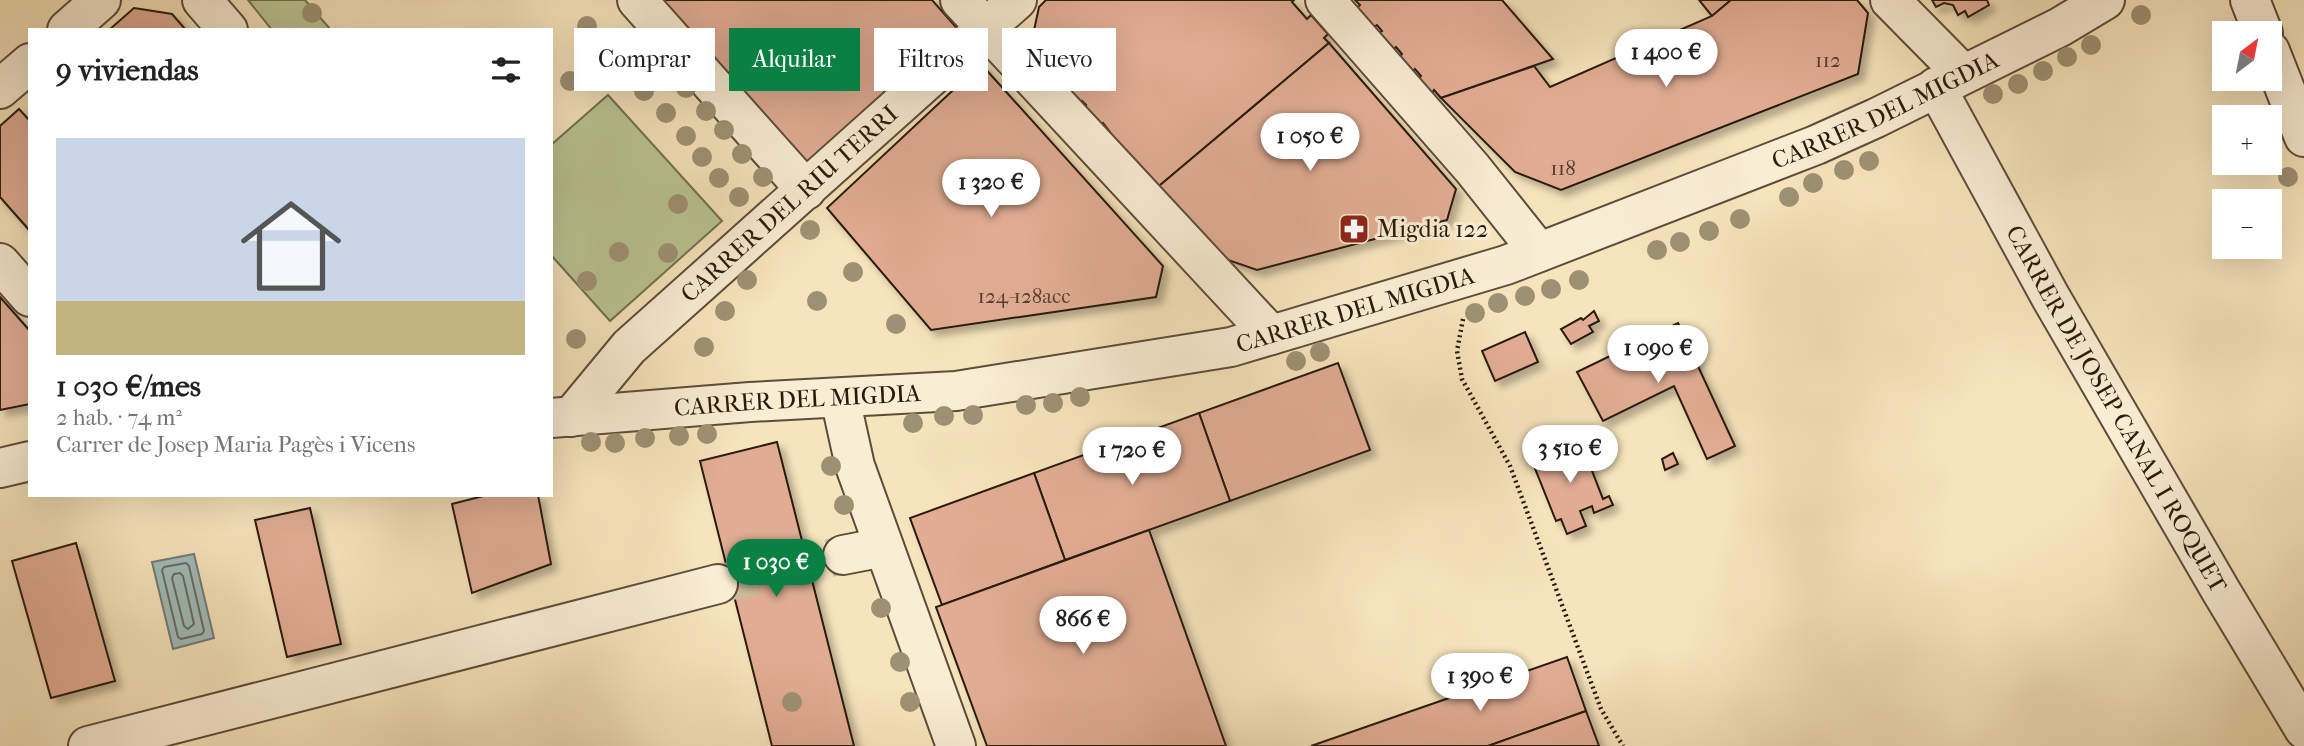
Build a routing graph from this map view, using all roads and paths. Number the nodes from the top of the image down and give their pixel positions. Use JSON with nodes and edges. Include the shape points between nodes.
{"nodes":[{"id":1,"x":101,"y":0,"type":"edge"},
{"id":2,"x":202,"y":0,"type":"edge"},
{"id":3,"x":637,"y":0,"type":"edge"},
{"id":4,"x":960,"y":0,"type":"edge"},
{"id":5,"x":1017,"y":0,"type":"edge"},
{"id":6,"x":1325,"y":0,"type":"edge"},
{"id":7,"x":1890,"y":0,"type":"edge"},
{"id":8,"x":2105,"y":0,"type":"edge"},
{"id":9,"x":2250,"y":0,"type":"edge"},
{"id":10,"x":2258,"y":21,"type":"edge"},
{"id":11,"x":69,"y":28,"type":"edge"},
{"id":12,"x":226,"y":28,"type":"edge"},
{"id":13,"x":985,"y":28,"type":"edge"},
{"id":14,"x":987,"y":28,"type":"edge"},
{"id":15,"x":988,"y":31,"type":"edge"},
{"id":16,"x":28,"y":65,"type":"edge"},
{"id":17,"x":1949,"y":80,"type":"junction"},
{"id":18,"x":2282,"y":81,"type":"edge"},
{"id":19,"x":0,"y":89,"type":"edge"},
{"id":20,"x":917,"y":91,"type":"edge"},
{"id":21,"x":2304,"y":137,"type":"edge"},
{"id":22,"x":806,"y":190,"type":"junction"},
{"id":23,"x":1539,"y":252,"type":"junction"},
{"id":24,"x":0,"y":263,"type":"edge"},
{"id":25,"x":28,"y":296,"type":"edge"},
{"id":26,"x":1463,"y":318,"type":"dead end"},
{"id":27,"x":1271,"y":335,"type":"junction"},
{"id":28,"x":840,"y":398,"type":"junction"},
{"id":29,"x":558,"y":410,"type":"edge"},
{"id":30,"x":28,"y":461,"type":"edge"},
{"id":31,"x":0,"y":468,"type":"edge"},
{"id":32,"x":884,"y":547,"type":"junction"},
{"id":33,"x":842,"y":555,"type":"tunnel mouth"},
{"id":34,"x":718,"y":584,"type":"tunnel mouth"},
{"id":35,"x":2304,"y":729,"type":"edge"},
{"id":36,"x":88,"y":746,"type":"edge"},
{"id":37,"x":956,"y":746,"type":"edge"},
{"id":38,"x":1623,"y":746,"type":"edge"}],
"edges":[{"from":1,"to":11,"type":"street"},
{"from":2,"to":12,"type":"street"},
{"from":3,"to":22,"type":"street"},
{"from":4,"to":13,"type":"street"},
{"from":5,"to":14,"type":"street","name":"CARRER DEL RIU TERRI"},
{"from":6,"to":23,"type":"street"},
{"from":7,"to":17,"type":"street","name":"CARRER DE JOSEP CANAL I ROQUET"},
{"from":8,"to":17,"type":"street","name":"CARRER DEL MIGDIA"},
{"from":9,"to":10,"type":"street"},
{"from":15,"to":27,"type":"street"},
{"from":16,"to":19,"type":"street"},
{"from":17,"to":23,"type":"street","name":"CARRER DEL MIGDIA","via":[[1815,145]]},
{"from":17,"to":35,"type":"street","name":"CARRER DE JOSEP CANAL I ROQUET","via":[[2050,296]]},
{"from":18,"to":21,"type":"street"},
{"from":20,"to":22,"type":"street","name":"CARRER DEL RIU TERRI"},
{"from":22,"to":29,"type":"street","name":"CARRER DEL RIU TERRI"},
{"from":23,"to":27,"type":"street","name":"CARRER DEL MIGDIA"},
{"from":24,"to":25,"type":"street"},
{"from":26,"to":38,"type":"path","via":[[1457,351],[1462,379],[1510,466],[1601,709]]},
{"from":27,"to":28,"type":"street","name":"CARRER DEL MIGDIA","via":[[1231,347],[956,391]]},
{"from":28,"to":29,"type":"street","name":"CARRER DEL MIGDIA"},
{"from":28,"to":32,"type":"street","via":[[855,466]]},
{"from":30,"to":31,"type":"street"},
{"from":32,"to":33,"type":"street"},
{"from":32,"to":37,"type":"street"},
{"from":34,"to":36,"type":"street"}]}
